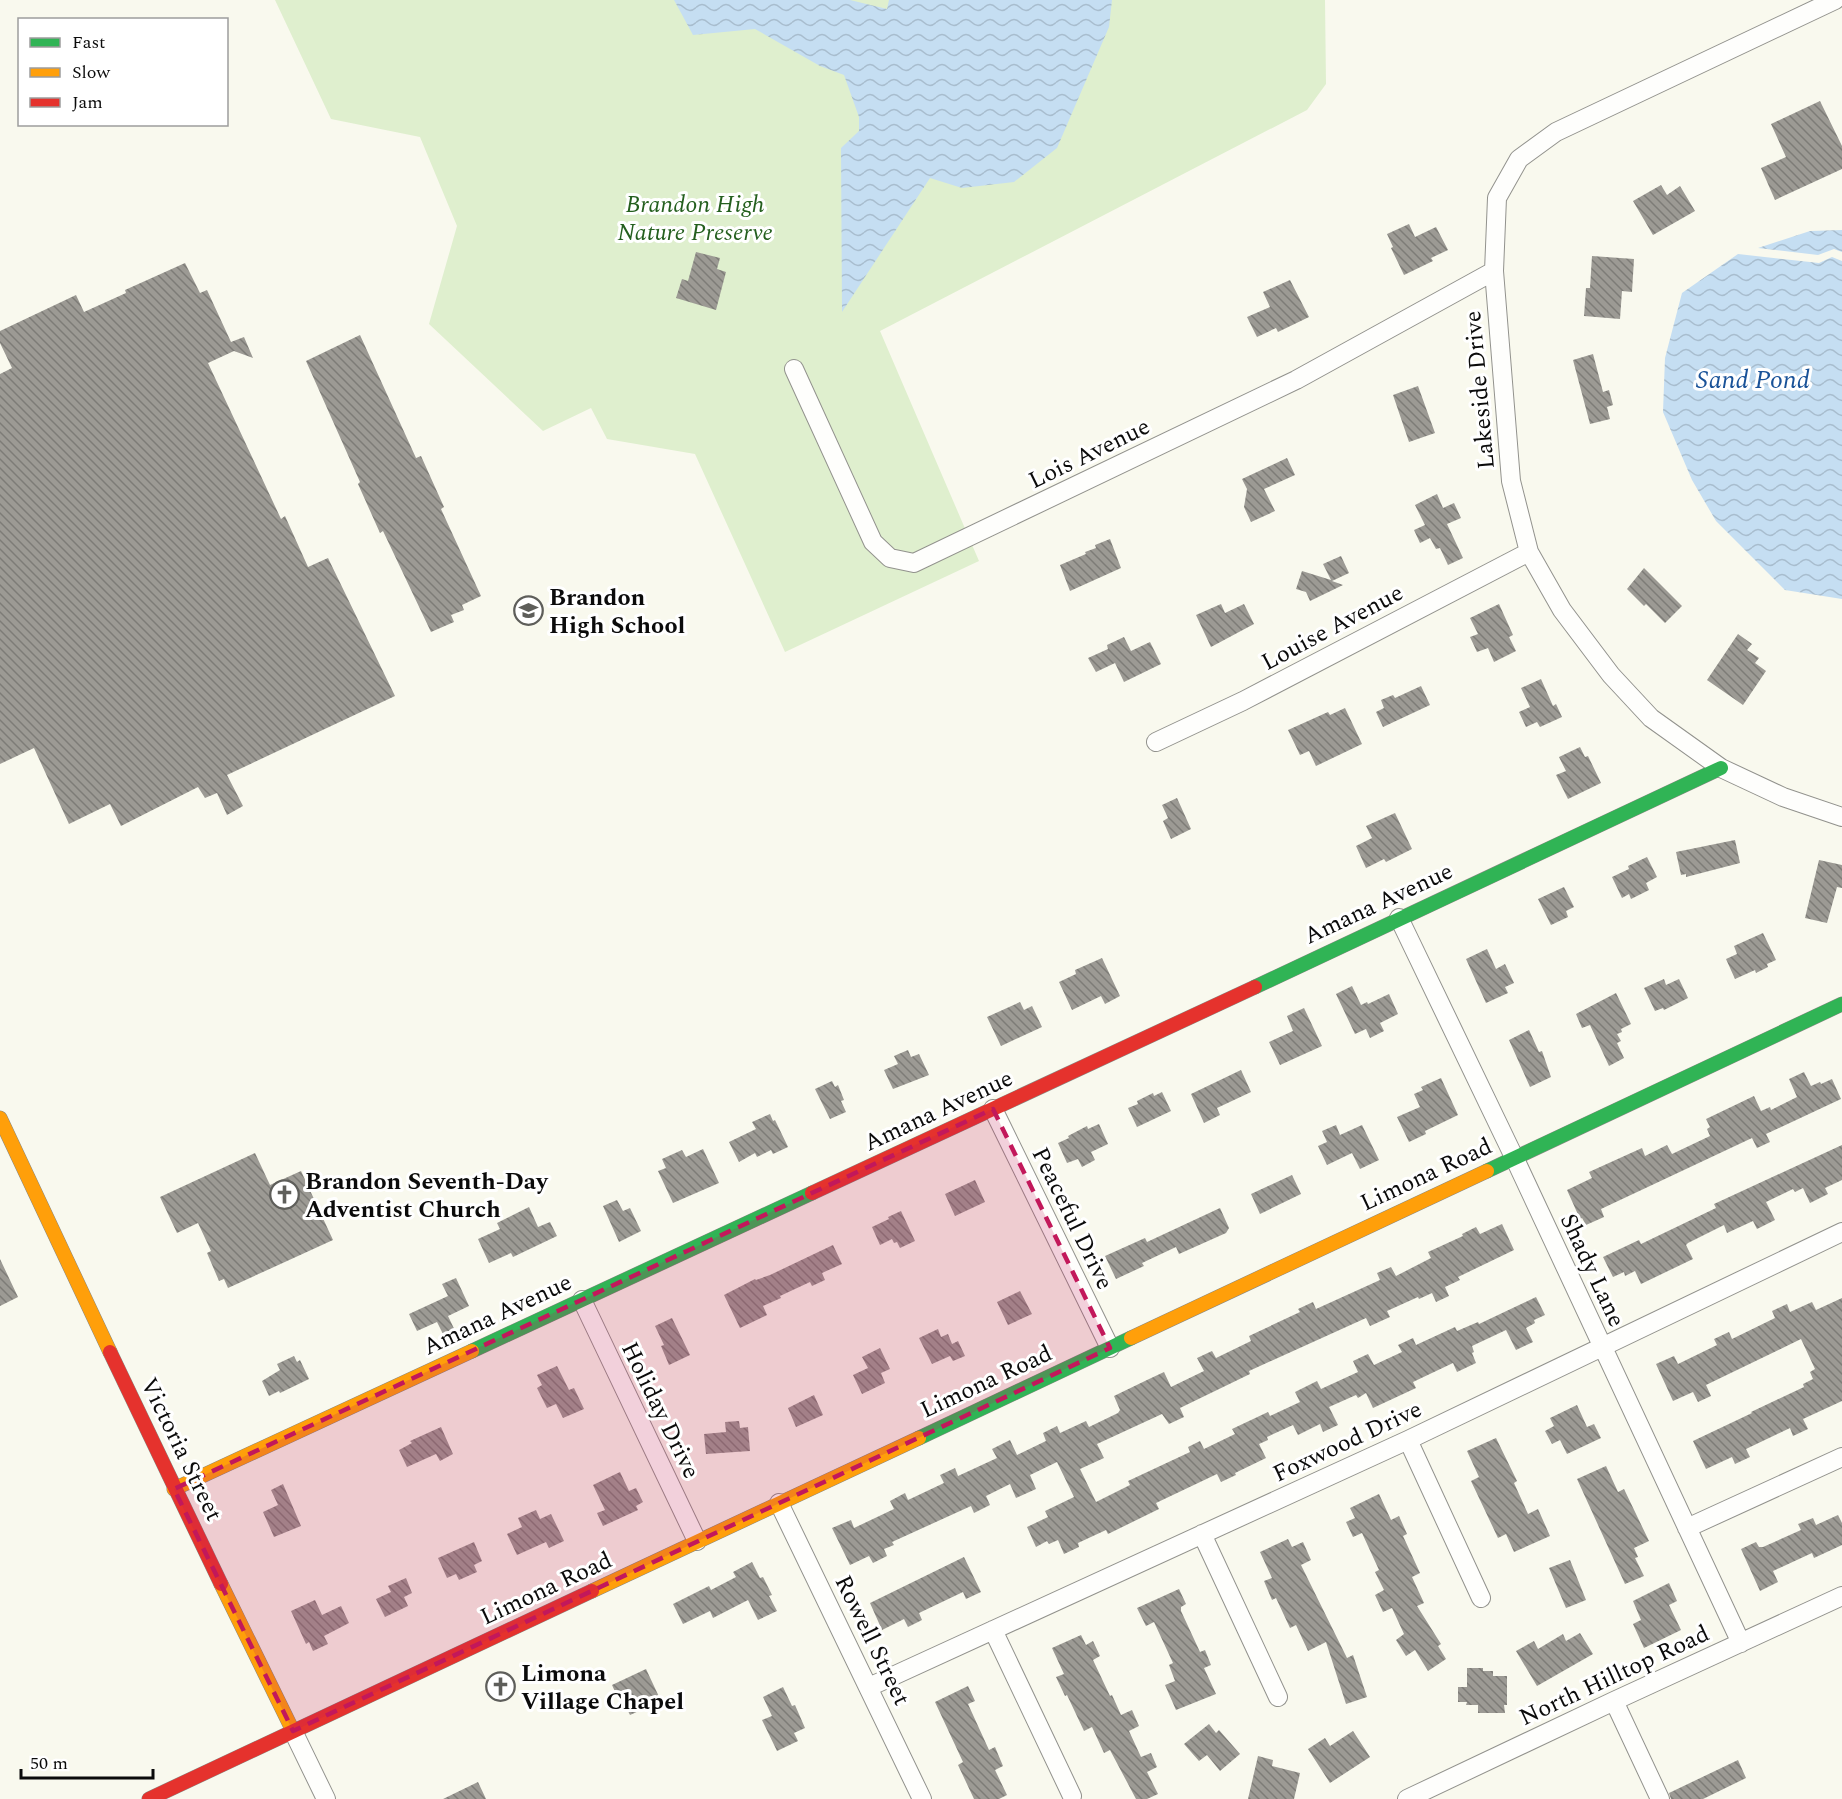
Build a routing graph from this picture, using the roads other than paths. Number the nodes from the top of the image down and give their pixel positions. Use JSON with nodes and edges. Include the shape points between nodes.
{"nodes":[{"id":1,"x":1835,"y":0,"type":"edge"},
{"id":2,"x":1494,"y":271,"type":"junction"},
{"id":3,"x":794,"y":369,"type":"dead end"},
{"id":4,"x":1528,"y":552,"type":"junction"},
{"id":5,"x":1156,"y":742,"type":"dead end"},
{"id":6,"x":1721,"y":768,"type":"junction"},
{"id":7,"x":1842,"y":817,"type":"edge"},
{"id":8,"x":1399,"y":918,"type":"junction"},
{"id":9,"x":1842,"y":1004,"type":"edge"},
{"id":10,"x":993,"y":1109,"type":"junction"},
{"id":11,"x":0,"y":1118,"type":"edge"},
{"id":12,"x":1514,"y":1157,"type":"junction"},
{"id":13,"x":1842,"y":1232,"type":"edge"},
{"id":14,"x":582,"y":1300,"type":"junction"},
{"id":15,"x":1602,"y":1346,"type":"junction"},
{"id":16,"x":1110,"y":1348,"type":"junction"},
{"id":17,"x":1408,"y":1440,"type":"junction"},
{"id":18,"x":1842,"y":1456,"type":"edge"},
{"id":19,"x":174,"y":1489,"type":"junction"},
{"id":20,"x":779,"y":1503,"type":"junction"},
{"id":21,"x":1688,"y":1528,"type":"junction"},
{"id":22,"x":1202,"y":1534,"type":"junction"},
{"id":23,"x":697,"y":1541,"type":"junction"},
{"id":24,"x":1842,"y":1596,"type":"edge"},
{"id":25,"x":1481,"y":1598,"type":"dead end"},
{"id":26,"x":993,"y":1630,"type":"junction"},
{"id":27,"x":1742,"y":1643,"type":"junction"},
{"id":28,"x":870,"y":1687,"type":"junction"},
{"id":29,"x":1278,"y":1697,"type":"dead end"},
{"id":30,"x":1614,"y":1701,"type":"junction"},
{"id":31,"x":293,"y":1731,"type":"junction"},
{"id":32,"x":1072,"y":1796,"type":"dead end"},
{"id":33,"x":149,"y":1799,"type":"edge"},
{"id":34,"x":326,"y":1799,"type":"edge"},
{"id":35,"x":922,"y":1799,"type":"edge"},
{"id":36,"x":1407,"y":1799,"type":"edge"},
{"id":37,"x":1660,"y":1799,"type":"edge"}],
"edges":[{"from":1,"to":2,"type":"street","name":"Lakeside Drive","via":[[1556,132],[1520,159],[1497,198]]},
{"from":2,"to":3,"type":"street","name":"Lois Avenue","via":[[1296,380],[914,563],[890,558],[873,543]]},
{"from":2,"to":4,"type":"street","name":"Lakeside Drive","via":[[1511,481]]},
{"from":4,"to":5,"type":"street","name":"Louise Avenue","via":[[1243,701]]},
{"from":4,"to":6,"type":"street","name":"Lakeside Drive","via":[[1562,610],[1611,675],[1652,718]]},
{"from":6,"to":7,"type":"street","name":"Lakeside Drive","via":[[1783,797]]},
{"from":6,"to":8,"type":"street","name":"Amana Avenue"},
{"from":8,"to":10,"type":"street","name":"Amana Avenue"},
{"from":8,"to":12,"type":"street","name":"Shady Lane"},
{"from":9,"to":12,"type":"street","name":"Limona Road"},
{"from":10,"to":14,"type":"street","name":"Amana Avenue"},
{"from":10,"to":16,"type":"street","name":"Peaceful Drive"},
{"from":11,"to":19,"type":"street","name":"Victoria Street"},
{"from":12,"to":15,"type":"street","name":"Shady Lane"},
{"from":12,"to":16,"type":"street","name":"Limona Road"},
{"from":13,"to":15,"type":"street","name":"Foxwood Drive"},
{"from":14,"to":19,"type":"street","name":"Amana Avenue"},
{"from":14,"to":23,"type":"street","name":"Holiday Drive"},
{"from":15,"to":17,"type":"street","name":"Foxwood Drive"},
{"from":15,"to":21,"type":"street","name":"Shady Lane"},
{"from":16,"to":20,"type":"street","name":"Limona Road"},
{"from":17,"to":22,"type":"street","name":"Foxwood Drive"},
{"from":17,"to":25,"type":"street"},
{"from":18,"to":21,"type":"street"},
{"from":19,"to":31,"type":"street","name":"Victoria Street"},
{"from":20,"to":23,"type":"street","name":"Limona Road"},
{"from":20,"to":28,"type":"street","name":"Rowell Street"},
{"from":21,"to":27,"type":"street","name":"Shady Lane"},
{"from":22,"to":26,"type":"street","name":"Foxwood Drive"},
{"from":22,"to":29,"type":"street"},
{"from":23,"to":31,"type":"street","name":"Limona Road"},
{"from":24,"to":27,"type":"street","name":"North Hilltop Road"},
{"from":26,"to":28,"type":"street","name":"Foxwood Drive"},
{"from":26,"to":32,"type":"street"},
{"from":27,"to":30,"type":"street","name":"North Hilltop Road"},
{"from":28,"to":35,"type":"street","name":"Rowell Street"},
{"from":30,"to":36,"type":"street","name":"North Hilltop Road"},
{"from":30,"to":37,"type":"street"},
{"from":31,"to":33,"type":"street","name":"Limona Road"},
{"from":31,"to":34,"type":"street","name":"Victoria Street"}]}
